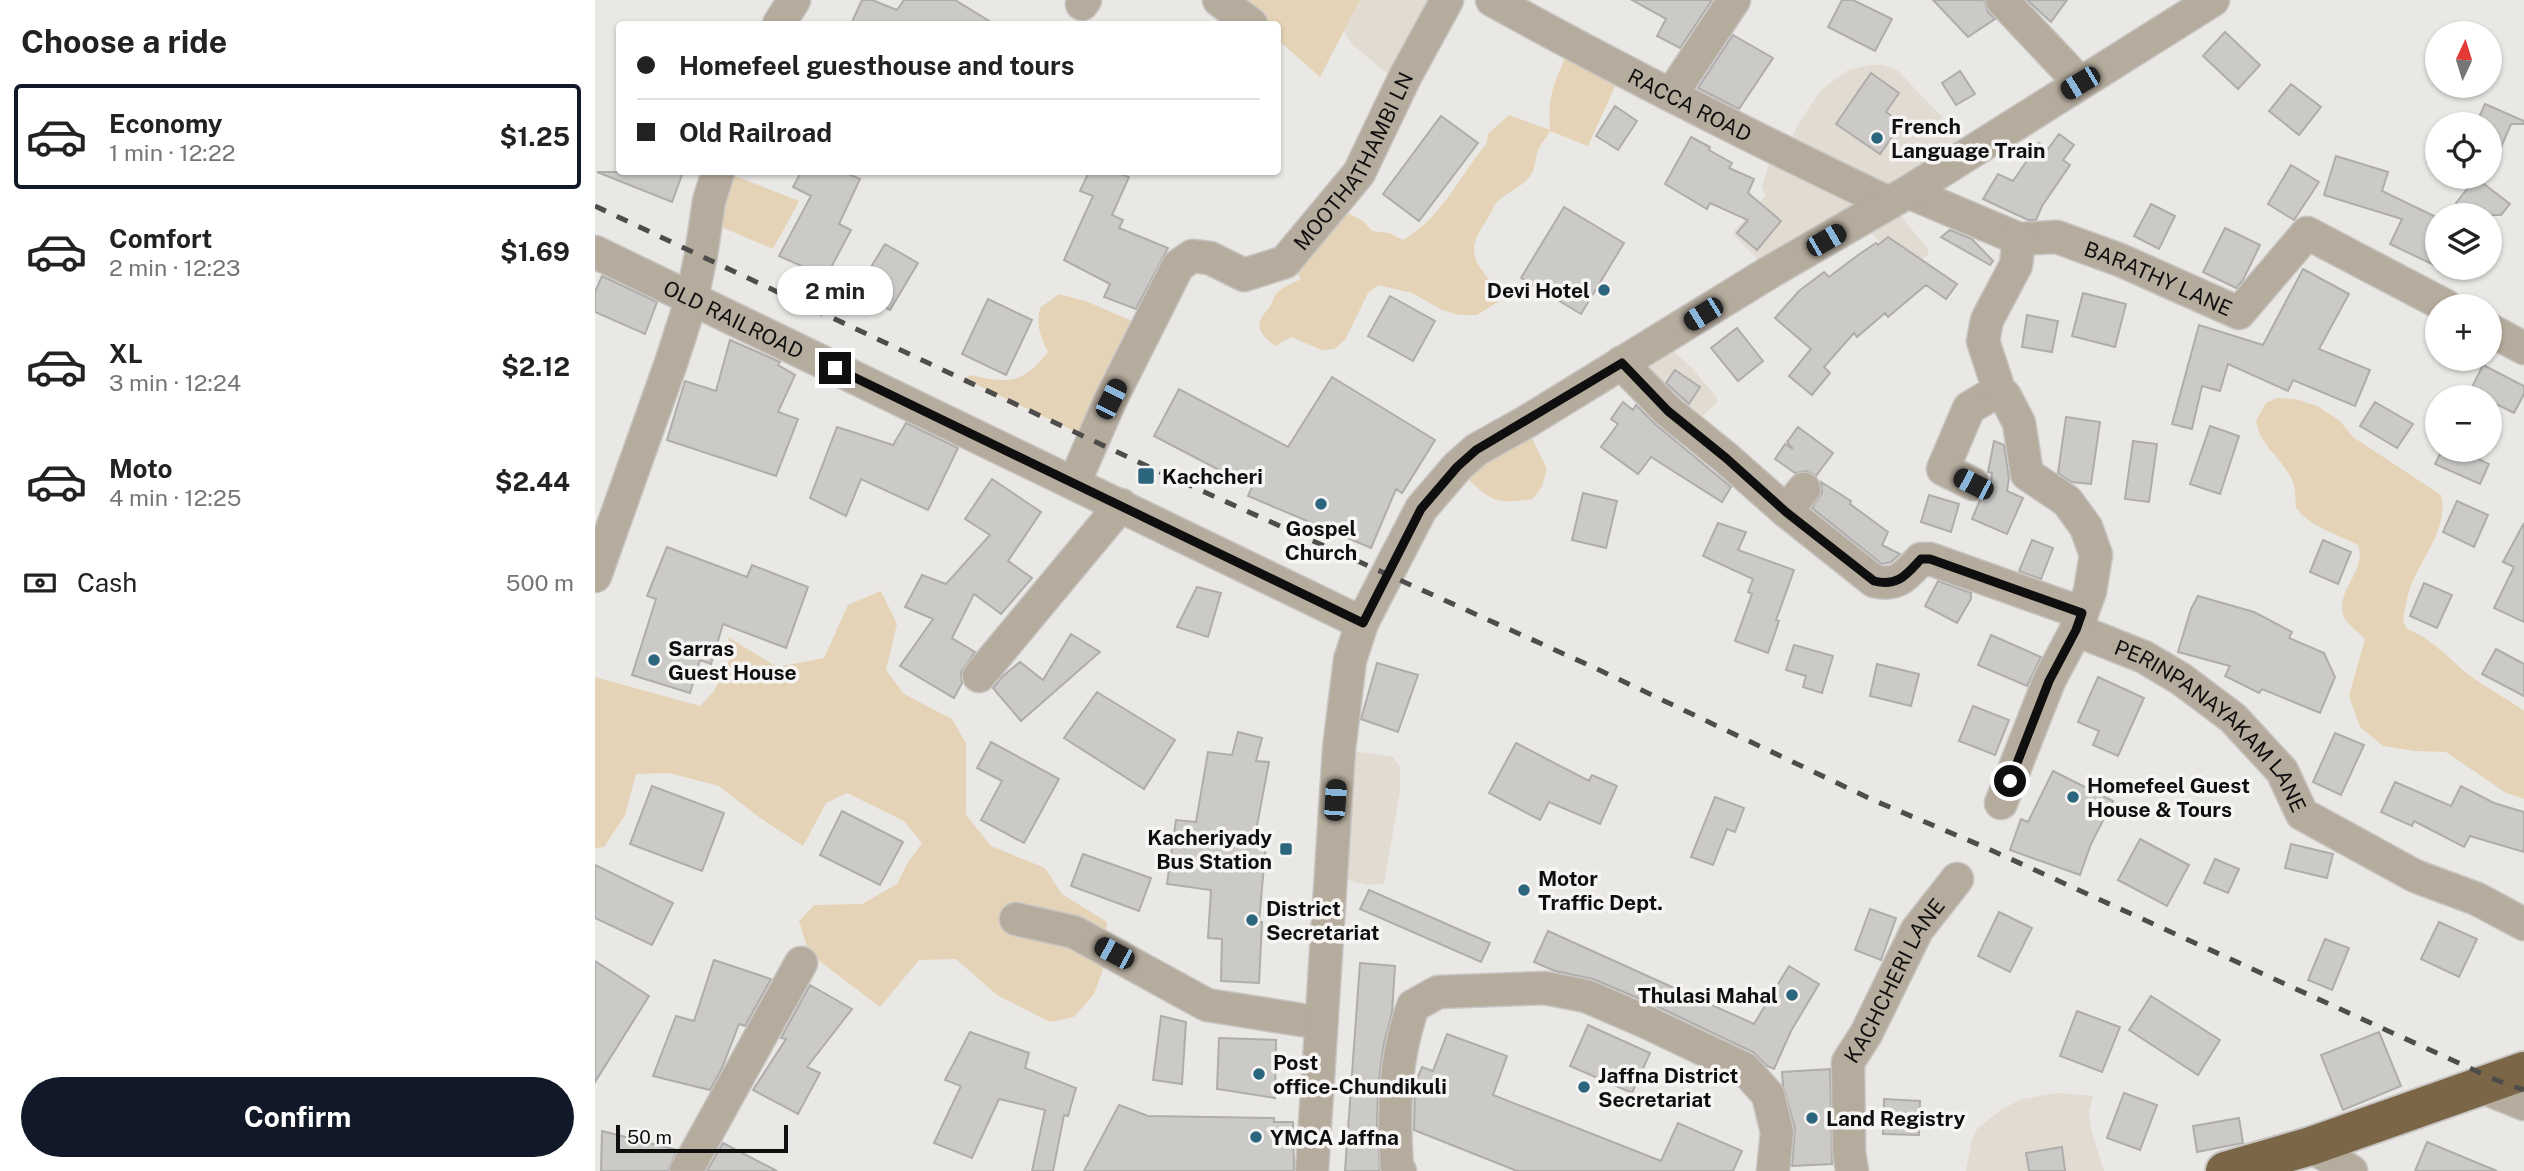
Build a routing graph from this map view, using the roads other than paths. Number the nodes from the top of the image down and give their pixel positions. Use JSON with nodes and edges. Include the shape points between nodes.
{"nodes":[{"id":1,"x":794,"y":0,"type":"edge"},
{"id":2,"x":1219,"y":0,"type":"edge"},
{"id":3,"x":1447,"y":0,"type":"edge"},
{"id":4,"x":1492,"y":0,"type":"edge"},
{"id":5,"x":1734,"y":0,"type":"edge"},
{"id":6,"x":2002,"y":0,"type":"edge"},
{"id":7,"x":2213,"y":0,"type":"edge"},
{"id":8,"x":781,"y":21,"type":"edge"},
{"id":9,"x":1247,"y":21,"type":"edge"},
{"id":10,"x":2080,"y":83,"type":"junction"},
{"id":11,"x":1671,"y":95,"type":"junction"},
{"id":12,"x":716,"y":175,"type":"edge"},
{"id":13,"x":1899,"y":198,"type":"junction"},
{"id":14,"x":2019,"y":239,"type":"junction"},
{"id":15,"x":595,"y":252,"type":"edge"},
{"id":16,"x":2425,"y":295,"type":"edge"},
{"id":17,"x":692,"y":298,"type":"junction"},
{"id":18,"x":2502,"y":336,"type":"edge"},
{"id":19,"x":2524,"y":348,"type":"edge"},
{"id":20,"x":1622,"y":363,"type":"junction"},
{"id":21,"x":1999,"y":390,"type":"junction"},
{"id":22,"x":1074,"y":483,"type":"junction"},
{"id":23,"x":1973,"y":484,"type":"dead end"},
{"id":24,"x":1121,"y":505,"type":"junction"},
{"id":25,"x":595,"y":576,"type":"edge"},
{"id":26,"x":2079,"y":622,"type":"junction"},
{"id":27,"x":1363,"y":623,"type":"junction"},
{"id":28,"x":979,"y":676,"type":"dead end"},
{"id":29,"x":2000,"y":803,"type":"dead end"},
{"id":30,"x":1957,"y":879,"type":"dead end"},
{"id":31,"x":1016,"y":919,"type":"dead end"},
{"id":32,"x":2524,"y":924,"type":"edge"},
{"id":33,"x":801,"y":963,"type":"dead end"},
{"id":34,"x":1321,"y":1023,"type":"junction"},
{"id":35,"x":2524,"y":1071,"type":"edge"},
{"id":36,"x":2479,"y":1086,"type":"junction"},
{"id":37,"x":2524,"y":1104,"type":"edge"},
{"id":38,"x":2311,"y":1146,"type":"junction"},
{"id":39,"x":2237,"y":1169,"type":"edge"},
{"id":40,"x":686,"y":1171,"type":"edge"},
{"id":41,"x":1312,"y":1171,"type":"edge"},
{"id":42,"x":1400,"y":1171,"type":"edge"},
{"id":43,"x":1773,"y":1171,"type":"edge"},
{"id":44,"x":1852,"y":1171,"type":"edge"},
{"id":45,"x":2351,"y":1171,"type":"edge"}],
"edges":[{"from":1,"to":8,"type":"street"},
{"from":2,"to":9,"type":"street"},
{"from":3,"to":22,"type":"street","name":"MOOTHATHAMBI LN","via":[[1359,173],[1285,262],[1244,275],[1210,258],[1192,256],[1178,266]]},
{"from":4,"to":11,"type":"street","name":"RACCA ROAD"},
{"from":5,"to":11,"type":"street"},
{"from":6,"to":10,"type":"street"},
{"from":7,"to":10,"type":"street"},
{"from":10,"to":13,"type":"street"},
{"from":11,"to":13,"type":"street","name":"RACCA ROAD","via":[[1785,154]]},
{"from":12,"to":17,"type":"street"},
{"from":13,"to":14,"type":"street","name":"BARATHY LANE"},
{"from":13,"to":20,"type":"street"},
{"from":14,"to":16,"type":"street","name":"BARATHY LANE","via":[[2057,237],[2239,313],[2307,233]]},
{"from":14,"to":21,"type":"street","via":[[2016,265],[1987,320],[1983,341]]},
{"from":15,"to":17,"type":"street","name":"OLD RAILROAD"},
{"from":17,"to":22,"type":"street","name":"OLD RAILROAD"},
{"from":17,"to":25,"type":"street"},
{"from":18,"to":19,"type":"street"},
{"from":20,"to":26,"type":"street","name":"PERINPANAYAKAM LANE","via":[[1668,411],[1726,458],[1795,500],[1874,581],[1887,584],[1905,577],[1921,559],[1930,559]]},
{"from":20,"to":27,"type":"street","via":[[1476,450],[1457,467],[1421,509]]},
{"from":21,"to":23,"type":"street","via":[[1969,408],[1943,469]]},
{"from":21,"to":26,"type":"street","via":[[2019,423],[2027,474],[2067,501],[2086,527],[2096,555]]},
{"from":22,"to":24,"type":"street","name":"OLD RAILROAD"},
{"from":24,"to":27,"type":"street","name":"OLD RAILROAD"},
{"from":24,"to":28,"type":"street"},
{"from":26,"to":29,"type":"street","via":[[2049,681]]},
{"from":26,"to":32,"type":"street","name":"PERINPANAYAKAM LANE","via":[[2181,679],[2233,718],[2282,771],[2302,814],[2415,876],[2477,899]]},
{"from":27,"to":34,"type":"street","via":[[1350,660],[1339,749]]},
{"from":30,"to":44,"type":"street","name":"KACHCHERI LANE","via":[[1917,930],[1848,1062]]},
{"from":31,"to":34,"type":"street","via":[[1074,932],[1207,1005]]},
{"from":33,"to":40,"type":"street"},
{"from":34,"to":41,"type":"street"},
{"from":35,"to":36,"type":"highway"},
{"from":36,"to":37,"type":"street"},
{"from":36,"to":38,"type":"highway"},
{"from":38,"to":39,"type":"highway"},
{"from":38,"to":45,"type":"street"},
{"from":42,"to":43,"type":"street","via":[[1394,1113],[1402,1040],[1413,1006],[1438,992],[1545,988],[1586,996],[1745,1069],[1768,1095],[1777,1132]]}]}
